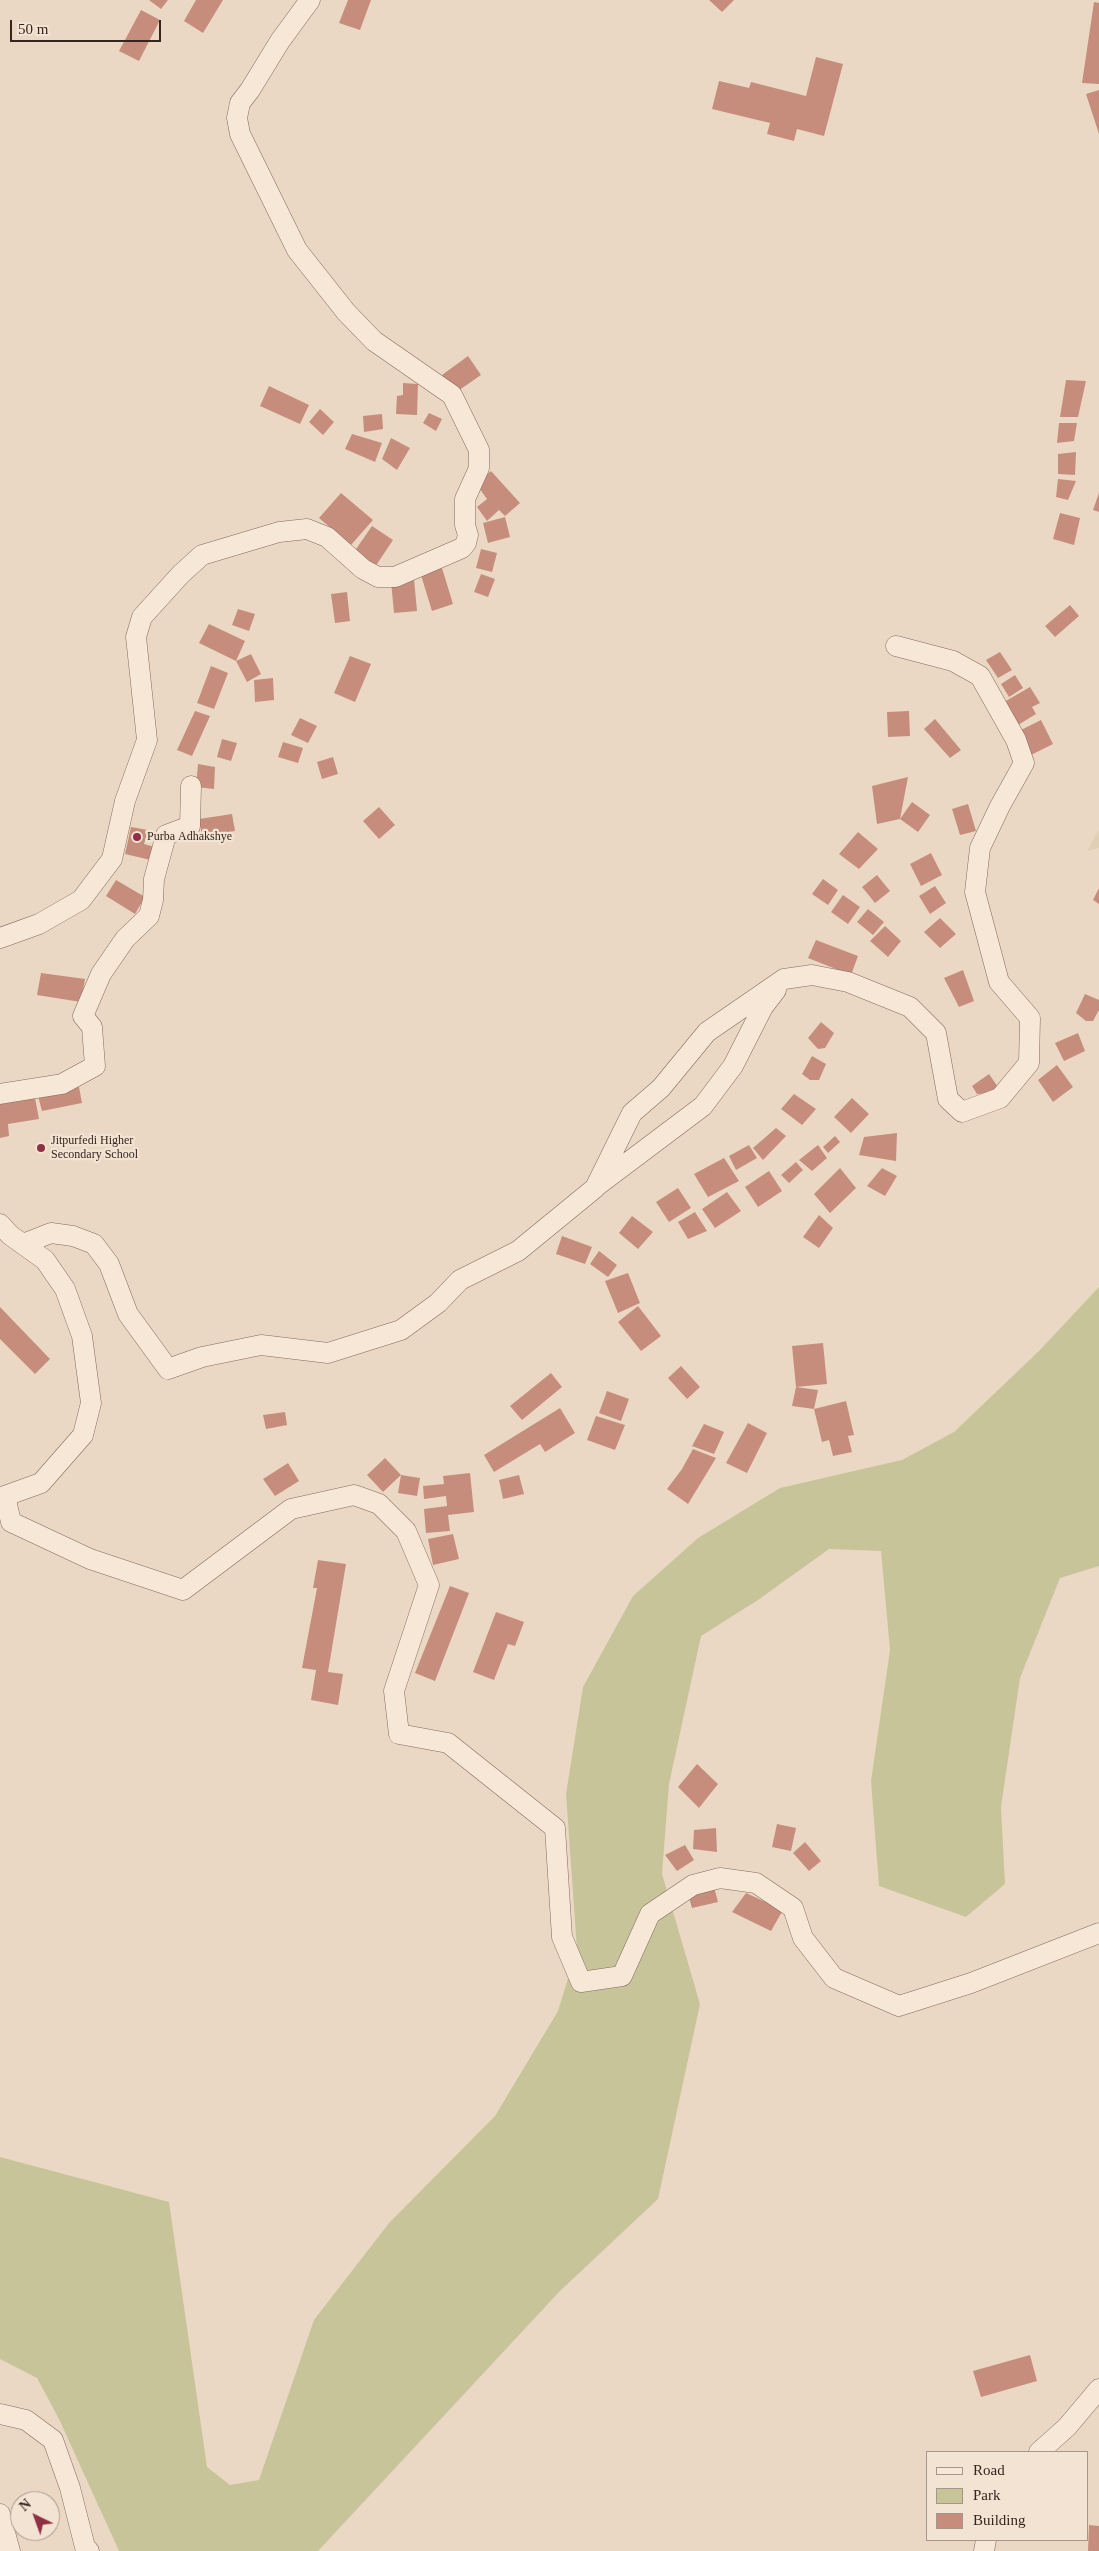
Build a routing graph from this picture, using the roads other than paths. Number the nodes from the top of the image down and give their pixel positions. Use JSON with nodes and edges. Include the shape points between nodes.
{"nodes":[{"id":1,"x":310,"y":0,"type":"edge"},
{"id":2,"x":896,"y":646,"type":"dead end"},
{"id":3,"x":191,"y":786,"type":"dead end"},
{"id":4,"x":0,"y":938,"type":"edge"},
{"id":5,"x":784,"y":979,"type":"junction"},
{"id":6,"x":0,"y":1094,"type":"edge"},
{"id":7,"x":595,"y":1188,"type":"junction"},
{"id":8,"x":0,"y":1224,"type":"edge"},
{"id":9,"x":24,"y":1244,"type":"junction"},
{"id":10,"x":1099,"y":1934,"type":"edge"},
{"id":11,"x":1099,"y":2389,"type":"edge"},
{"id":12,"x":0,"y":2414,"type":"edge"},
{"id":13,"x":1040,"y":2451,"type":"edge"},
{"id":14,"x":0,"y":2514,"type":"edge"},
{"id":15,"x":10,"y":2551,"type":"edge"},
{"id":16,"x":89,"y":2551,"type":"edge"}],
"edges":[{"from":1,"to":4,"type":"street","via":[[240,103],[237,118],[240,134],[297,250],[346,312],[374,341],[452,395],[479,450],[480,468],[465,500],[466,543],[462,548],[394,577],[378,577],[363,569],[327,537],[307,529],[279,532],[202,555],[142,617],[136,637],[147,740],[125,801],[112,859],[81,900],[39,924]]},
{"from":2,"to":5,"type":"street","via":[[953,661],[980,676],[1016,740],[1024,763],[980,848],[976,892],[999,982],[1030,1018],[1029,1063],[1000,1098],[962,1112],[948,1099],[936,1033],[910,1007],[848,982],[812,975]]},
{"from":3,"to":6,"type":"street","via":[[190,826],[166,835],[148,916],[125,939],[101,974],[83,1016],[92,1027],[95,1066],[62,1084]]},
{"from":5,"to":7,"type":"street","via":[[763,1007],[733,1066],[703,1106]]},
{"from":5,"to":7,"type":"street","via":[[707,1032],[661,1088],[632,1113]]},
{"from":7,"to":9,"type":"street","via":[[518,1251],[460,1280],[438,1303],[401,1330],[328,1353],[261,1344],[202,1357],[168,1369],[128,1314],[109,1264],[94,1244],[73,1236],[51,1233]]},
{"from":8,"to":9,"type":"street"},
{"from":9,"to":10,"type":"street","via":[[45,1260],[65,1288],[82,1336],[90,1403],[83,1435],[41,1484],[4,1496],[11,1522],[90,1559],[183,1590],[291,1509],[354,1496],[378,1504],[406,1531],[429,1585],[394,1691],[399,1734],[448,1742],[555,1828],[562,1937],[581,1982],[622,1976],[650,1914],[693,1885],[720,1878],[756,1883],[793,1908],[803,1938],[834,1978],[900,2006],[971,1983]]},
{"from":11,"to":13,"type":"street","via":[[1067,2427]]},
{"from":12,"to":16,"type":"street","via":[[26,2420],[53,2440]]},
{"from":14,"to":15,"type":"street"}]}
